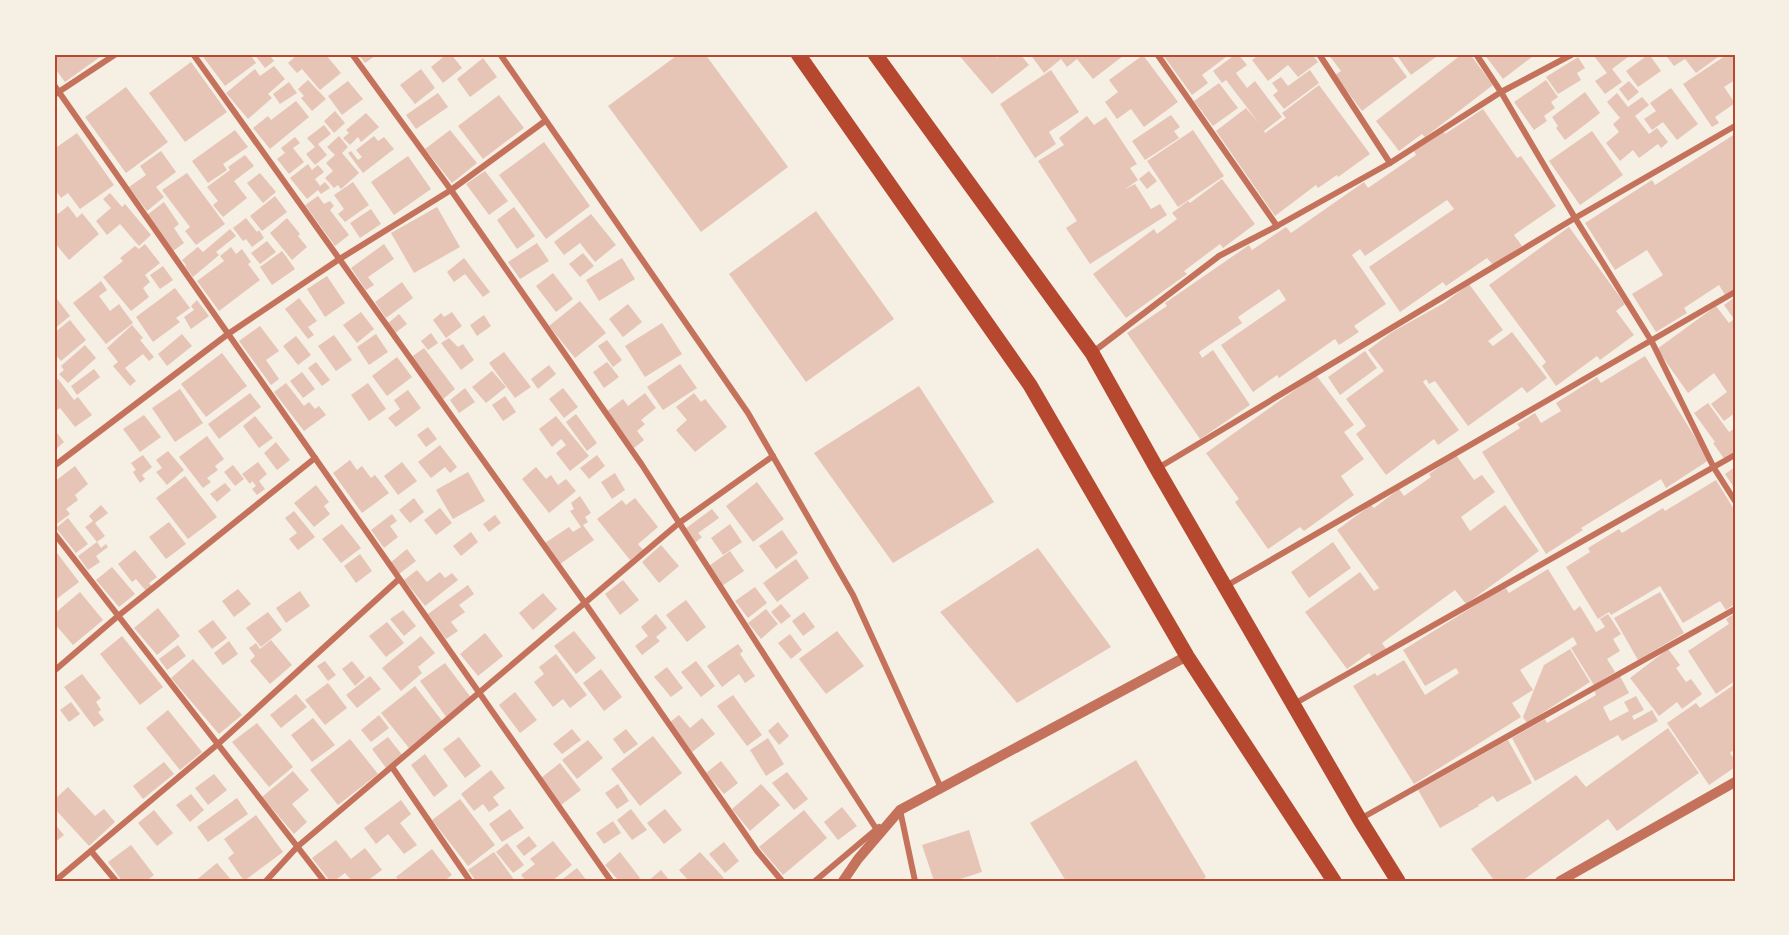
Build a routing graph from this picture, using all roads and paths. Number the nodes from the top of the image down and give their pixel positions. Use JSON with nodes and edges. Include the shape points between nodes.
{"nodes":[{"id":1,"x":116,"y":54,"type":"edge"},
{"id":2,"x":193,"y":54,"type":"edge"},
{"id":3,"x":352,"y":54,"type":"edge"},
{"id":4,"x":500,"y":54,"type":"edge"},
{"id":5,"x":798,"y":54,"type":"edge"},
{"id":6,"x":875,"y":54,"type":"edge"},
{"id":7,"x":1157,"y":54,"type":"edge"},
{"id":8,"x":1318,"y":54,"type":"edge"},
{"id":9,"x":1476,"y":54,"type":"edge"},
{"id":10,"x":1573,"y":54,"type":"edge"},
{"id":11,"x":54,"y":85,"type":"edge"},
{"id":12,"x":1501,"y":92,"type":"junction"},
{"id":13,"x":57,"y":94,"type":"edge"},
{"id":14,"x":545,"y":121,"type":"junction"},
{"id":15,"x":1735,"y":126,"type":"edge"},
{"id":16,"x":1390,"y":163,"type":"junction"},
{"id":17,"x":451,"y":190,"type":"junction"},
{"id":18,"x":1575,"y":218,"type":"junction"},
{"id":19,"x":1277,"y":226,"type":"junction"},
{"id":20,"x":338,"y":260,"type":"junction"},
{"id":21,"x":1735,"y":292,"type":"edge"},
{"id":22,"x":228,"y":334,"type":"junction"},
{"id":23,"x":1652,"y":342,"type":"junction"},
{"id":24,"x":1092,"y":353,"type":"junction"},
{"id":25,"x":1735,"y":455,"type":"edge"},
{"id":26,"x":773,"y":456,"type":"junction"},
{"id":27,"x":315,"y":458,"type":"junction"},
{"id":28,"x":54,"y":466,"type":"edge"},
{"id":29,"x":1714,"y":468,"type":"junction"},
{"id":30,"x":1157,"y":469,"type":"junction"},
{"id":31,"x":1735,"y":501,"type":"edge"},
{"id":32,"x":679,"y":523,"type":"junction"},
{"id":33,"x":54,"y":533,"type":"edge"},
{"id":34,"x":399,"y":579,"type":"junction"},
{"id":35,"x":1226,"y":586,"type":"junction"},
{"id":36,"x":585,"y":603,"type":"junction"},
{"id":37,"x":1735,"y":609,"type":"edge"},
{"id":38,"x":118,"y":616,"type":"junction"},
{"id":39,"x":1187,"y":656,"type":"junction"},
{"id":40,"x":54,"y":671,"type":"edge"},
{"id":41,"x":479,"y":693,"type":"junction"},
{"id":42,"x":1293,"y":704,"type":"junction"},
{"id":43,"x":218,"y":744,"type":"junction"},
{"id":44,"x":393,"y":767,"type":"junction"},
{"id":45,"x":1735,"y":782,"type":"edge"},
{"id":46,"x":941,"y":788,"type":"junction"},
{"id":47,"x":900,"y":810,"type":"junction"},
{"id":48,"x":1360,"y":820,"type":"junction"},
{"id":49,"x":876,"y":830,"type":"junction"},
{"id":50,"x":297,"y":847,"type":"junction"},
{"id":51,"x":91,"y":850,"type":"junction"},
{"id":52,"x":55,"y":881,"type":"edge"},
{"id":53,"x":116,"y":881,"type":"edge"},
{"id":54,"x":266,"y":881,"type":"edge"},
{"id":55,"x":324,"y":881,"type":"edge"},
{"id":56,"x":471,"y":881,"type":"edge"},
{"id":57,"x":611,"y":881,"type":"edge"},
{"id":58,"x":782,"y":881,"type":"edge"},
{"id":59,"x":815,"y":881,"type":"edge"},
{"id":60,"x":843,"y":881,"type":"edge"},
{"id":61,"x":915,"y":881,"type":"edge"},
{"id":62,"x":1334,"y":881,"type":"edge"},
{"id":63,"x":1398,"y":881,"type":"edge"},
{"id":64,"x":1560,"y":881,"type":"edge"}],
"edges":[{"from":1,"to":13,"type":"street"},
{"from":2,"to":20,"type":"street"},
{"from":3,"to":17,"type":"street"},
{"from":4,"to":14,"type":"street"},
{"from":5,"to":39,"type":"main road","via":[[1030,385]]},
{"from":6,"to":24,"type":"main road"},
{"from":7,"to":19,"type":"street"},
{"from":8,"to":16,"type":"street"},
{"from":9,"to":12,"type":"street"},
{"from":10,"to":12,"type":"street"},
{"from":11,"to":13,"type":"street"},
{"from":12,"to":16,"type":"street"},
{"from":12,"to":18,"type":"street"},
{"from":13,"to":22,"type":"street"},
{"from":14,"to":17,"type":"street"},
{"from":14,"to":26,"type":"street","via":[[748,413]]},
{"from":15,"to":18,"type":"street"},
{"from":16,"to":19,"type":"street"},
{"from":17,"to":20,"type":"street"},
{"from":17,"to":32,"type":"street"},
{"from":18,"to":23,"type":"street"},
{"from":18,"to":30,"type":"street"},
{"from":19,"to":24,"type":"street","via":[[1219,256]]},
{"from":20,"to":22,"type":"street"},
{"from":20,"to":36,"type":"street"},
{"from":21,"to":23,"type":"street"},
{"from":22,"to":27,"type":"street"},
{"from":22,"to":28,"type":"street"},
{"from":23,"to":29,"type":"street"},
{"from":23,"to":35,"type":"street"},
{"from":24,"to":30,"type":"main road"},
{"from":25,"to":29,"type":"street"},
{"from":26,"to":32,"type":"street"},
{"from":26,"to":46,"type":"street","via":[[853,595]]},
{"from":27,"to":34,"type":"street"},
{"from":27,"to":38,"type":"street"},
{"from":29,"to":31,"type":"street"},
{"from":29,"to":42,"type":"street"},
{"from":30,"to":35,"type":"main road"},
{"from":32,"to":36,"type":"street"},
{"from":32,"to":49,"type":"street"},
{"from":33,"to":38,"type":"street"},
{"from":34,"to":41,"type":"street"},
{"from":34,"to":43,"type":"street"},
{"from":35,"to":42,"type":"main road"},
{"from":36,"to":41,"type":"street"},
{"from":36,"to":58,"type":"street"},
{"from":37,"to":48,"type":"street"},
{"from":38,"to":40,"type":"street"},
{"from":38,"to":43,"type":"street"},
{"from":39,"to":46,"type":"street"},
{"from":39,"to":62,"type":"main road"},
{"from":41,"to":44,"type":"street"},
{"from":41,"to":57,"type":"street"},
{"from":42,"to":48,"type":"main road"},
{"from":43,"to":50,"type":"street"},
{"from":43,"to":51,"type":"street"},
{"from":44,"to":50,"type":"street"},
{"from":44,"to":56,"type":"street"},
{"from":45,"to":64,"type":"street"},
{"from":46,"to":47,"type":"street"},
{"from":47,"to":49,"type":"street"},
{"from":47,"to":60,"type":"street"},
{"from":47,"to":61,"type":"street"},
{"from":48,"to":63,"type":"main road"},
{"from":49,"to":59,"type":"street"},
{"from":50,"to":54,"type":"street"},
{"from":50,"to":55,"type":"street"},
{"from":51,"to":52,"type":"street"},
{"from":51,"to":53,"type":"street"}]}
